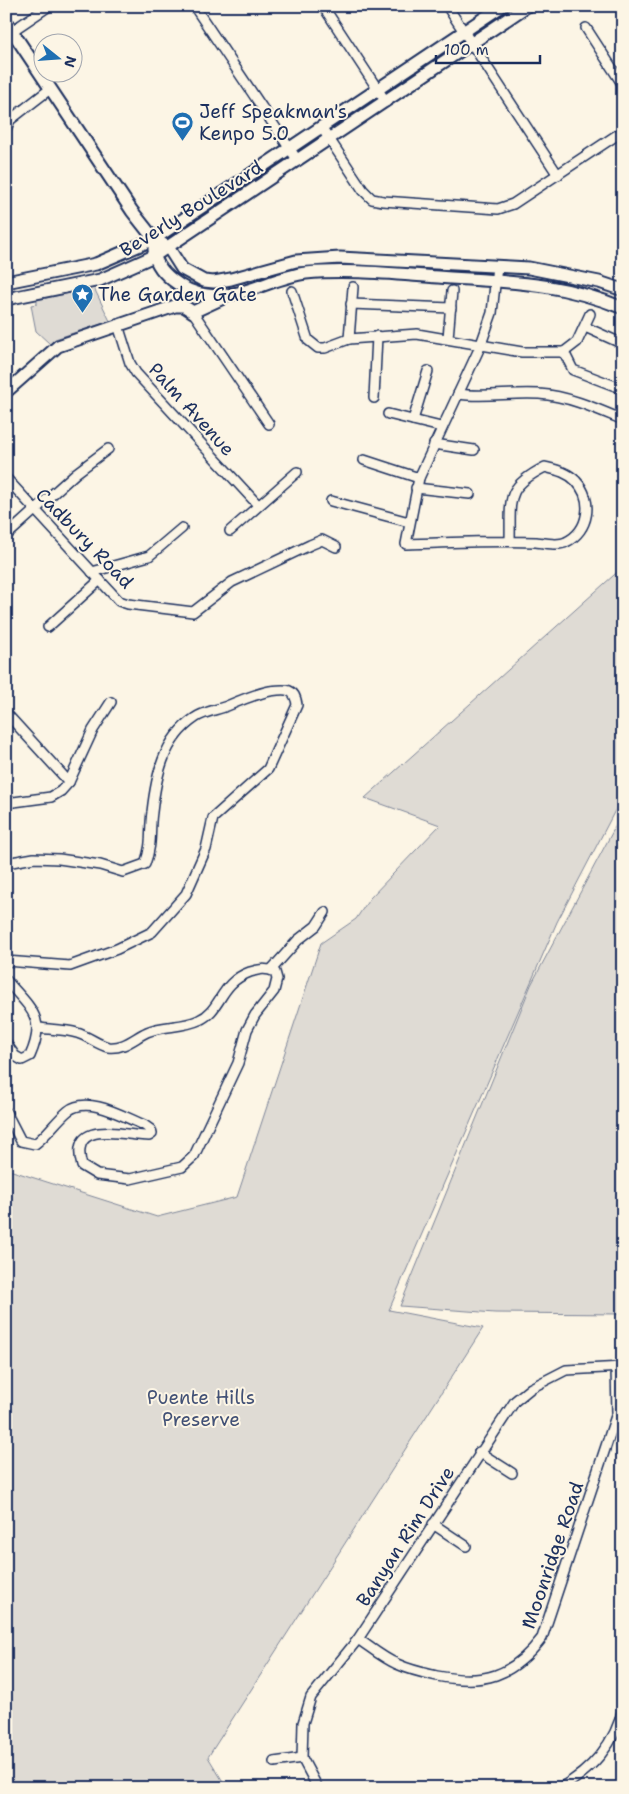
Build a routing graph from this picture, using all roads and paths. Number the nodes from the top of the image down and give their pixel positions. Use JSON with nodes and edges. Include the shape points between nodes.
{"nodes":[{"id":1,"x":50,"y":6,"type":"edge"},
{"id":2,"x":194,"y":6,"type":"edge"},
{"id":3,"x":323,"y":6,"type":"edge"},
{"id":4,"x":447,"y":6,"type":"edge"},
{"id":5,"x":502,"y":6,"type":"edge"},
{"id":6,"x":527,"y":6,"type":"edge"},
{"id":7,"x":9,"y":26,"type":"edge"},
{"id":8,"x":586,"y":28,"type":"dead end"},
{"id":9,"x":464,"y":31,"type":"junction"},
{"id":10,"x":472,"y":43,"type":"junction"},
{"id":11,"x":623,"y":85,"type":"edge"},
{"id":12,"x":50,"y":89,"type":"junction"},
{"id":13,"x":378,"y":89,"type":"junction"},
{"id":14,"x":386,"y":102,"type":"junction"},
{"id":15,"x":322,"y":128,"type":"junction"},
{"id":16,"x":6,"y":129,"type":"edge"},
{"id":17,"x":623,"y":131,"type":"edge"},
{"id":18,"x":329,"y":140,"type":"junction"},
{"id":19,"x":289,"y":149,"type":"junction"},
{"id":20,"x":298,"y":161,"type":"junction"},
{"id":21,"x":558,"y":175,"type":"junction"},
{"id":22,"x":154,"y":240,"type":"junction"},
{"id":23,"x":168,"y":247,"type":"junction"},
{"id":24,"x":154,"y":256,"type":"junction"},
{"id":25,"x":276,"y":265,"type":"junction"},
{"id":26,"x":497,"y":266,"type":"junction"},
{"id":27,"x":279,"y":278,"type":"junction"},
{"id":28,"x":495,"y":281,"type":"junction"},
{"id":29,"x":6,"y":282,"type":"edge"},
{"id":30,"x":181,"y":286,"type":"junction"},
{"id":31,"x":353,"y":287,"type":"dead end"},
{"id":32,"x":452,"y":290,"type":"dead end"},
{"id":33,"x":623,"y":290,"type":"edge"},
{"id":34,"x":292,"y":291,"type":"dead end"},
{"id":35,"x":223,"y":296,"type":"junction"},
{"id":36,"x":6,"y":299,"type":"edge"},
{"id":37,"x":352,"y":304,"type":"junction"},
{"id":38,"x":184,"y":308,"type":"junction"},
{"id":39,"x":450,"y":308,"type":"junction"},
{"id":40,"x":623,"y":308,"type":"edge"},
{"id":41,"x":590,"y":314,"type":"dead end"},
{"id":42,"x":118,"y":325,"type":"junction"},
{"id":43,"x":585,"y":327,"type":"junction"},
{"id":44,"x":377,"y":336,"type":"junction"},
{"id":45,"x":448,"y":338,"type":"junction"},
{"id":46,"x":349,"y":339,"type":"junction"},
{"id":47,"x":623,"y":344,"type":"edge"},
{"id":48,"x":480,"y":347,"type":"junction"},
{"id":49,"x":564,"y":352,"type":"junction"},
{"id":50,"x":428,"y":371,"type":"dead end"},
{"id":51,"x":9,"y":385,"type":"edge"},
{"id":52,"x":623,"y":389,"type":"edge"},
{"id":53,"x":458,"y":394,"type":"junction"},
{"id":54,"x":374,"y":398,"type":"dead end"},
{"id":55,"x":388,"y":414,"type":"dead end"},
{"id":56,"x":413,"y":420,"type":"junction"},
{"id":57,"x":621,"y":420,"type":"dead end"},
{"id":58,"x":269,"y":424,"type":"dead end"},
{"id":59,"x":442,"y":427,"type":"junction"},
{"id":60,"x":434,"y":444,"type":"junction"},
{"id":61,"x":108,"y":449,"type":"dead end"},
{"id":62,"x":474,"y":450,"type":"dead end"},
{"id":63,"x":364,"y":460,"type":"dead end"},
{"id":64,"x":297,"y":472,"type":"dead end"},
{"id":65,"x":6,"y":478,"type":"edge"},
{"id":66,"x":419,"y":478,"type":"junction"},
{"id":67,"x":416,"y":488,"type":"junction"},
{"id":68,"x":470,"y":494,"type":"dead end"},
{"id":69,"x":331,"y":501,"type":"dead end"},
{"id":70,"x":258,"y":505,"type":"junction"},
{"id":71,"x":35,"y":510,"type":"junction"},
{"id":72,"x":409,"y":522,"type":"junction"},
{"id":73,"x":182,"y":528,"type":"dead end"},
{"id":74,"x":230,"y":531,"type":"dead end"},
{"id":75,"x":6,"y":536,"type":"edge"},
{"id":76,"x":510,"y":541,"type":"junction"},
{"id":77,"x":336,"y":547,"type":"dead end"},
{"id":78,"x":92,"y":572,"type":"junction"},
{"id":79,"x":100,"y":580,"type":"junction"},
{"id":80,"x":48,"y":627,"type":"dead end"},
{"id":81,"x":111,"y":702,"type":"dead end"},
{"id":82,"x":6,"y":713,"type":"edge"},
{"id":83,"x":69,"y":782,"type":"junction"},
{"id":84,"x":6,"y":803,"type":"edge"},
{"id":85,"x":6,"y":862,"type":"edge"},
{"id":86,"x":325,"y":912,"type":"dead end"},
{"id":87,"x":6,"y":961,"type":"edge"},
{"id":88,"x":270,"y":970,"type":"junction"},
{"id":89,"x":6,"y":980,"type":"edge"},
{"id":90,"x":39,"y":1028,"type":"junction"},
{"id":91,"x":6,"y":1043,"type":"edge"},
{"id":92,"x":6,"y":1112,"type":"edge"},
{"id":93,"x":619,"y":1367,"type":"edge"},
{"id":94,"x":479,"y":1452,"type":"junction"},
{"id":95,"x":512,"y":1474,"type":"dead end"},
{"id":96,"x":433,"y":1524,"type":"junction"},
{"id":97,"x":466,"y":1546,"type":"dead end"},
{"id":98,"x":358,"y":1639,"type":"junction"},
{"id":99,"x":623,"y":1708,"type":"edge"},
{"id":100,"x":302,"y":1758,"type":"junction"},
{"id":101,"x":274,"y":1762,"type":"dead end"},
{"id":102,"x":318,"y":1788,"type":"edge"},
{"id":103,"x":560,"y":1788,"type":"edge"}],
"edges":[{"from":1,"to":7,"type":"street"},
{"from":2,"to":19,"type":"street"},
{"from":3,"to":13,"type":"street"},
{"from":4,"to":9,"type":"street"},
{"from":5,"to":9,"type":"main road","name":"Beverly Boulevard"},
{"from":6,"to":10,"type":"main road","name":"Beverly Boulevard"},
{"from":7,"to":12,"type":"main road"},
{"from":8,"to":11,"type":"street"},
{"from":9,"to":10,"type":"street"},
{"from":9,"to":13,"type":"main road","name":"Beverly Boulevard"},
{"from":10,"to":14,"type":"main road","name":"Beverly Boulevard"},
{"from":10,"to":21,"type":"street"},
{"from":12,"to":16,"type":"street","via":[[10,120]]},
{"from":12,"to":22,"type":"main road"},
{"from":13,"to":14,"type":"street"},
{"from":13,"to":15,"type":"main road","name":"Beverly Boulevard"},
{"from":14,"to":18,"type":"main road","name":"Beverly Boulevard"},
{"from":15,"to":18,"type":"street"},
{"from":15,"to":19,"type":"main road","name":"Beverly Boulevard"},
{"from":17,"to":21,"type":"street"},
{"from":18,"to":20,"type":"main road","name":"Beverly Boulevard"},
{"from":18,"to":21,"type":"street","via":[[363,190],[372,199],[383,202],[498,209],[513,204]]},
{"from":19,"to":20,"type":"street"},
{"from":19,"to":22,"type":"main road","name":"Beverly Boulevard"},
{"from":20,"to":23,"type":"main road","name":"Beverly Boulevard"},
{"from":22,"to":23,"type":"main road"},
{"from":22,"to":24,"type":"main road"},
{"from":22,"to":29,"type":"main road","name":"Beverly Boulevard","via":[[96,264]]},
{"from":23,"to":24,"type":"main road","name":"Beverly Boulevard"},
{"from":23,"to":25,"type":"main road","via":[[182,269],[204,281],[231,279]]},
{"from":24,"to":30,"type":"main road"},
{"from":24,"to":36,"type":"main road","name":"Beverly Boulevard","via":[[100,280]]},
{"from":25,"to":26,"type":"main road","via":[[340,258]]},
{"from":25,"to":27,"type":"main road"},
{"from":26,"to":28,"type":"street"},
{"from":26,"to":33,"type":"main road","via":[[567,275]]},
{"from":27,"to":28,"type":"main road","via":[[322,272],[355,272]]},
{"from":27,"to":35,"type":"main road"},
{"from":28,"to":40,"type":"main road","via":[[562,288],[595,296]]},
{"from":28,"to":48,"type":"street","via":[[492,313]]},
{"from":30,"to":35,"type":"main road","via":[[194,293]]},
{"from":30,"to":38,"type":"main road"},
{"from":31,"to":37,"type":"street"},
{"from":32,"to":39,"type":"street"},
{"from":34,"to":46,"type":"street","via":[[308,340],[313,346],[325,348]]},
{"from":35,"to":38,"type":"main road"},
{"from":37,"to":39,"type":"street"},
{"from":37,"to":46,"type":"street"},
{"from":38,"to":42,"type":"main road"},
{"from":38,"to":58,"type":"street"},
{"from":39,"to":45,"type":"street"},
{"from":41,"to":43,"type":"street"},
{"from":42,"to":51,"type":"main road","via":[[58,346]]},
{"from":42,"to":70,"type":"street","name":"Palm Avenue","via":[[136,373]]},
{"from":43,"to":47,"type":"street"},
{"from":43,"to":49,"type":"street","via":[[578,342]]},
{"from":44,"to":45,"type":"street","via":[[417,334]]},
{"from":44,"to":46,"type":"street"},
{"from":44,"to":54,"type":"street"},
{"from":45,"to":48,"type":"street"},
{"from":48,"to":49,"type":"street"},
{"from":48,"to":53,"type":"street"},
{"from":49,"to":52,"type":"street","via":[[573,370]]},
{"from":50,"to":56,"type":"street"},
{"from":53,"to":57,"type":"street","via":[[479,397],[539,394],[582,403]]},
{"from":53,"to":59,"type":"street"},
{"from":55,"to":56,"type":"street"},
{"from":56,"to":59,"type":"street"},
{"from":59,"to":60,"type":"street"},
{"from":60,"to":62,"type":"street"},
{"from":60,"to":66,"type":"street"},
{"from":61,"to":71,"type":"street"},
{"from":63,"to":66,"type":"street"},
{"from":64,"to":70,"type":"street"},
{"from":65,"to":71,"type":"street","name":"Cadbury Road"},
{"from":66,"to":67,"type":"street"},
{"from":67,"to":68,"type":"street"},
{"from":67,"to":72,"type":"street"},
{"from":69,"to":72,"type":"street"},
{"from":70,"to":74,"type":"street"},
{"from":71,"to":75,"type":"street"},
{"from":71,"to":78,"type":"street","name":"Cadbury Road"},
{"from":72,"to":76,"type":"street","via":[[406,544]]},
{"from":73,"to":78,"type":"street","via":[[149,556]]},
{"from":76,"to":76,"type":"street","via":[[512,495],[524,478],[545,467],[565,472],[577,482],[588,514],[580,532],[565,544]]},
{"from":77,"to":79,"type":"street","name":"Cadbury Road","via":[[322,540],[232,582],[192,612],[119,601]]},
{"from":78,"to":79,"type":"street","name":"Cadbury Road"},
{"from":79,"to":80,"type":"street"},
{"from":81,"to":83,"type":"street","via":[[93,730]]},
{"from":82,"to":83,"type":"street"},
{"from":83,"to":84,"type":"street","via":[[51,797]]},
{"from":85,"to":87,"type":"street","via":[[59,858],[124,872],[145,864],[151,847],[151,817],[157,776],[170,744],[195,718],[258,694],[283,689],[296,695],[298,704],[268,769],[213,818],[206,849],[186,894],[152,932],[70,966]]},
{"from":86,"to":88,"type":"street","via":[[316,926]]},
{"from":88,"to":90,"type":"street","via":[[261,968],[235,978],[210,1012],[198,1021],[147,1032],[116,1047],[106,1047],[76,1032]]},
{"from":88,"to":92,"type":"street","via":[[278,979],[274,991],[247,1030],[238,1063],[188,1164],[130,1180],[97,1175],[82,1166],[80,1160],[82,1142],[87,1137],[108,1131],[149,1136],[151,1130],[90,1105],[78,1106],[69,1110],[36,1144],[28,1144],[21,1141]]},
{"from":89,"to":90,"type":"street","via":[[26,1004]]},
{"from":90,"to":91,"type":"street","via":[[30,1056],[22,1060]]},
{"from":93,"to":94,"type":"street","name":"Banyan Rim Drive","via":[[566,1370],[531,1388],[515,1401]]},
{"from":93,"to":98,"type":"street","name":"Moonridge Road","via":[[617,1413],[542,1638],[532,1651],[505,1672],[468,1681],[414,1671],[395,1664]]},
{"from":94,"to":95,"type":"street"},
{"from":94,"to":96,"type":"street","name":"Banyan Rim Drive"},
{"from":96,"to":97,"type":"street"},
{"from":96,"to":98,"type":"street","name":"Banyan Rim Drive"},
{"from":98,"to":100,"type":"street","name":"Banyan Rim Drive","via":[[311,1697],[303,1723]]},
{"from":99,"to":103,"type":"street","via":[[607,1748],[576,1779]]},
{"from":100,"to":101,"type":"street"},
{"from":100,"to":102,"type":"street","name":"Banyan Rim Drive"}]}
